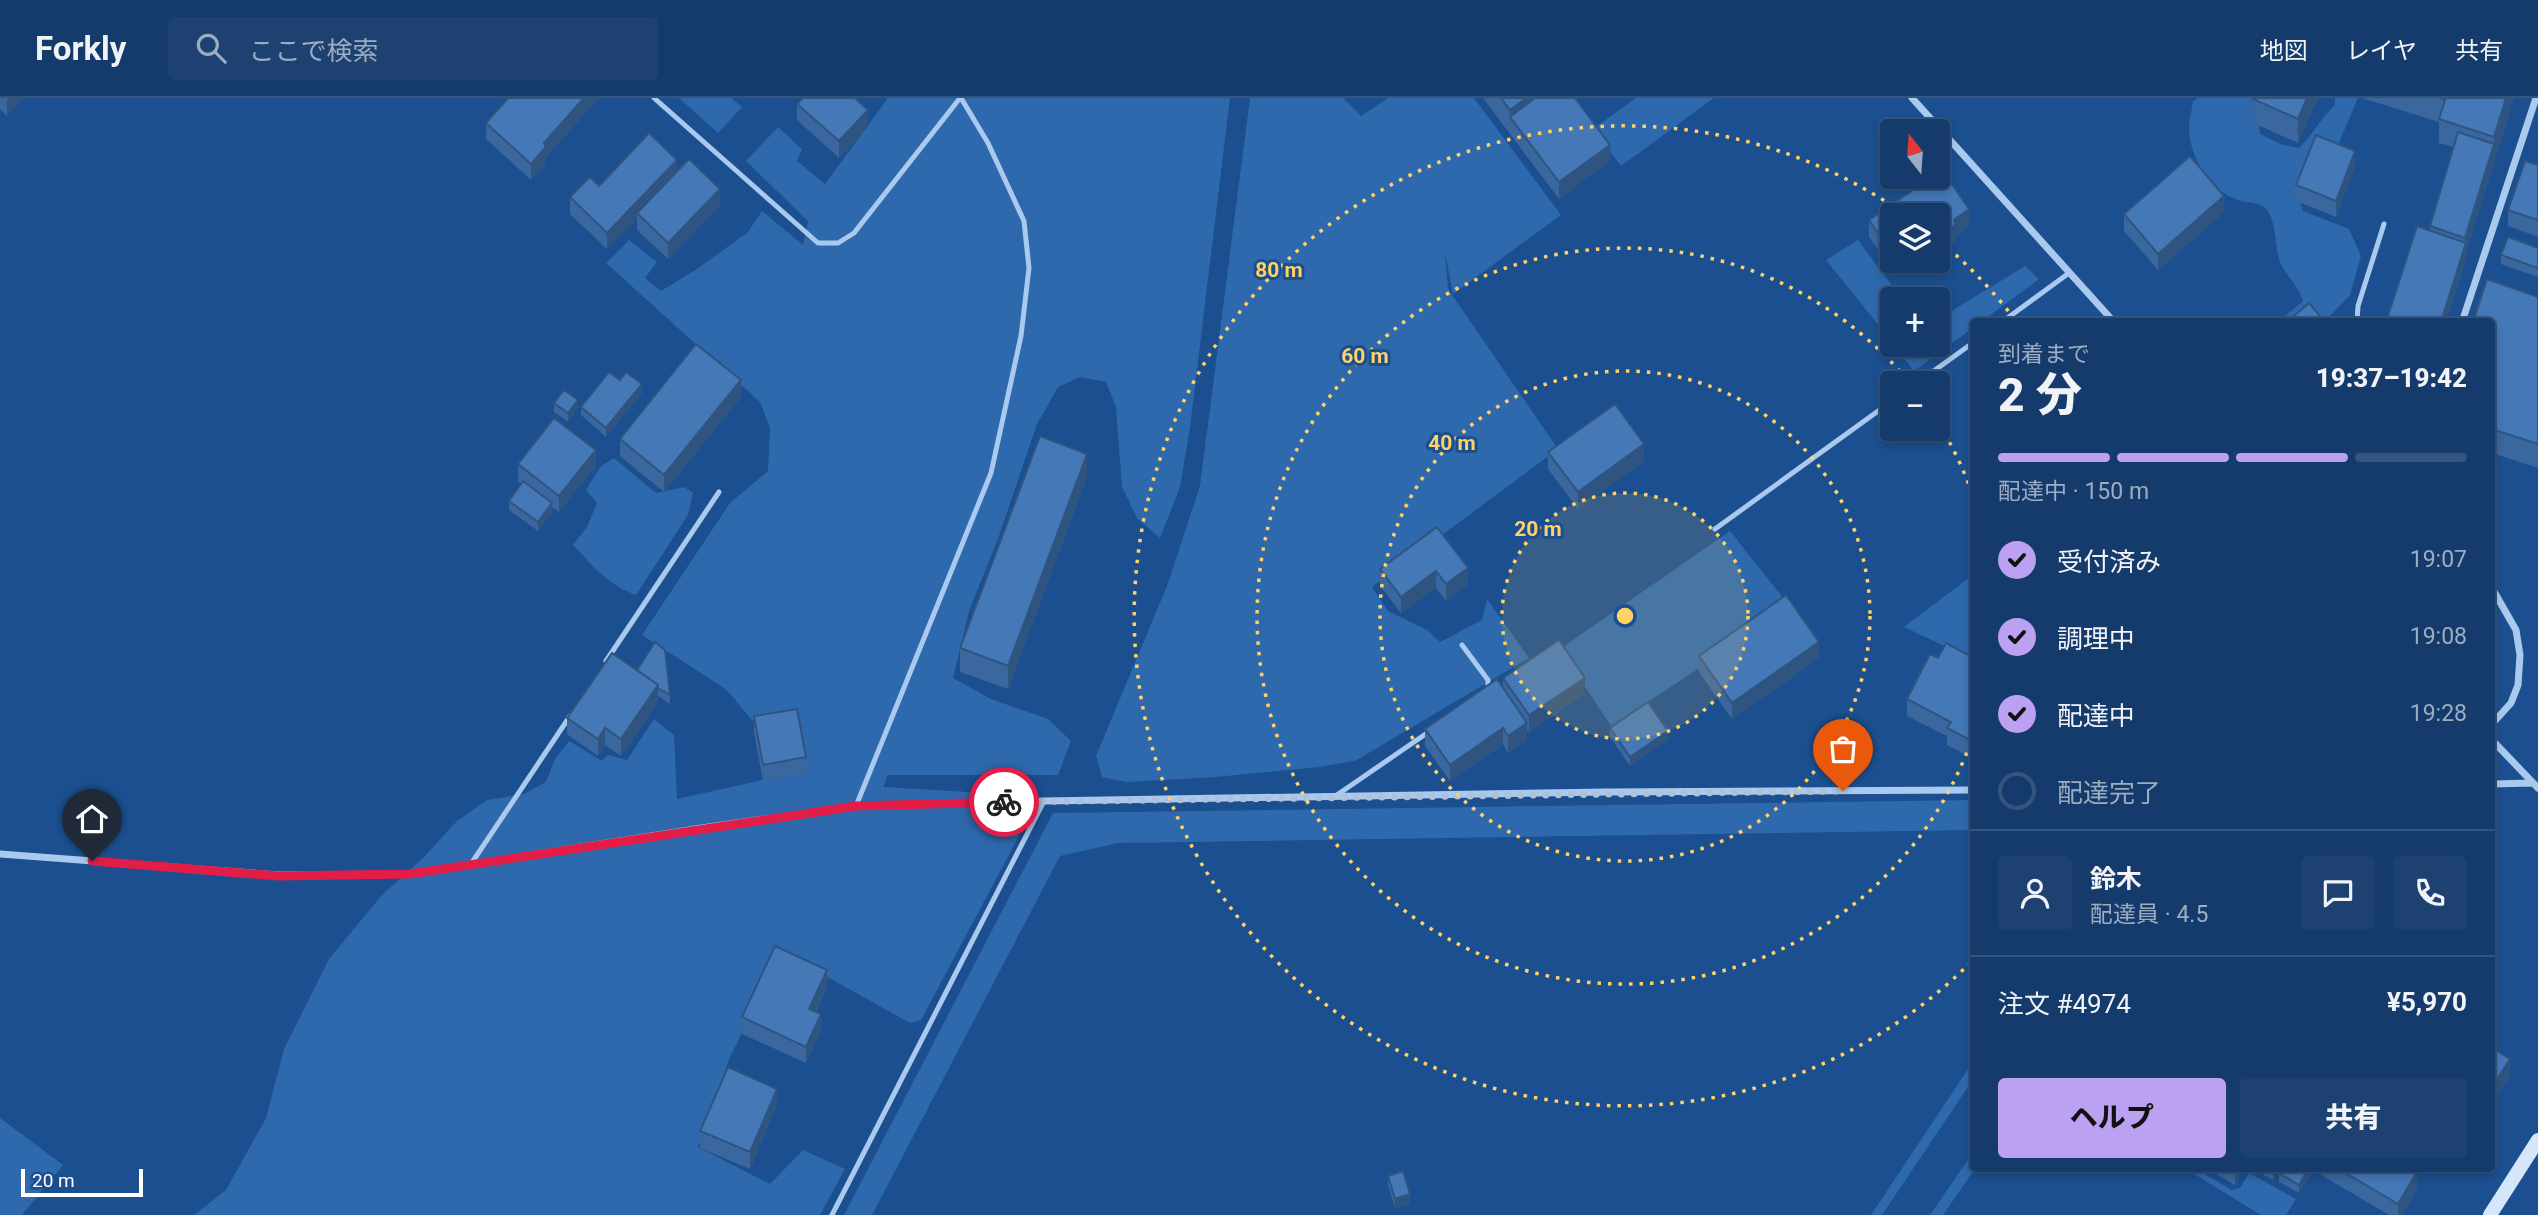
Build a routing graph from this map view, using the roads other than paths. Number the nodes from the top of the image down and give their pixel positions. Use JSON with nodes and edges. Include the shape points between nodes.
{"nodes":[{"id":1,"x":654,"y":98,"type":"edge"},
{"id":2,"x":960,"y":98,"type":"edge"},
{"id":3,"x":1912,"y":98,"type":"edge"},
{"id":4,"x":2536,"y":98,"type":"edge"},
{"id":5,"x":2384,"y":225,"type":"dead end"},
{"id":6,"x":2069,"y":273,"type":"junction"},
{"id":7,"x":2007,"y":318,"type":"edge"},
{"id":8,"x":2110,"y":318,"type":"edge"},
{"id":9,"x":2357,"y":318,"type":"edge"},
{"id":10,"x":2463,"y":318,"type":"edge"},
{"id":11,"x":1970,"y":345,"type":"edge"},
{"id":12,"x":1934,"y":371,"type":"edge"},
{"id":13,"x":1880,"y":410,"type":"edge"},
{"id":14,"x":719,"y":492,"type":"dead end"},
{"id":15,"x":1715,"y":529,"type":"dead end"},
{"id":16,"x":2495,"y":593,"type":"edge"},
{"id":17,"x":1462,"y":645,"type":"dead end"},
{"id":18,"x":603,"y":666,"type":"edge"},
{"id":19,"x":1477,"y":699,"type":"edge"},
{"id":20,"x":572,"y":713,"type":"edge"},
{"id":21,"x":2495,"y":721,"type":"edge"},
{"id":22,"x":1433,"y":729,"type":"edge"},
{"id":23,"x":2495,"y":743,"type":"edge"},
{"id":24,"x":2495,"y":784,"type":"edge"},
{"id":25,"x":2535,"y":786,"type":"edge"},
{"id":26,"x":1970,"y":790,"type":"edge"},
{"id":27,"x":1334,"y":797,"type":"junction"},
{"id":28,"x":1044,"y":801,"type":"junction"},
{"id":29,"x":856,"y":806,"type":"junction"},
{"id":30,"x":0,"y":854,"type":"edge"},
{"id":31,"x":471,"y":864,"type":"junction"},
{"id":32,"x":2538,"y":1140,"type":"edge"},
{"id":33,"x":832,"y":1215,"type":"edge"},
{"id":34,"x":2490,"y":1215,"type":"edge"}],
"edges":[{"from":1,"to":2,"type":"lane","via":[[818,243],[838,243],[854,233]]},
{"from":2,"to":29,"type":"lane","via":[[988,143],[1024,221],[1029,268],[1021,336],[992,473]]},
{"from":3,"to":6,"type":"street"},
{"from":4,"to":10,"type":"street"},
{"from":5,"to":9,"type":"lane"},
{"from":6,"to":7,"type":"lane"},
{"from":6,"to":8,"type":"street"},
{"from":11,"to":12,"type":"lane"},
{"from":13,"to":15,"type":"lane"},
{"from":14,"to":18,"type":"lane"},
{"from":16,"to":21,"type":"street","via":[[2516,630],[2520,654],[2518,685],[2511,703]]},
{"from":17,"to":19,"type":"lane","via":[[1488,680],[1488,691]]},
{"from":20,"to":31,"type":"lane"},
{"from":22,"to":27,"type":"lane"},
{"from":23,"to":25,"type":"street"},
{"from":24,"to":25,"type":"street"},
{"from":26,"to":27,"type":"street"},
{"from":27,"to":28,"type":"street"},
{"from":28,"to":29,"type":"street"},
{"from":28,"to":33,"type":"lane"},
{"from":29,"to":31,"type":"street"},
{"from":30,"to":31,"type":"street","via":[[278,876],[410,874]]},
{"from":32,"to":34,"type":"main road"}]}
